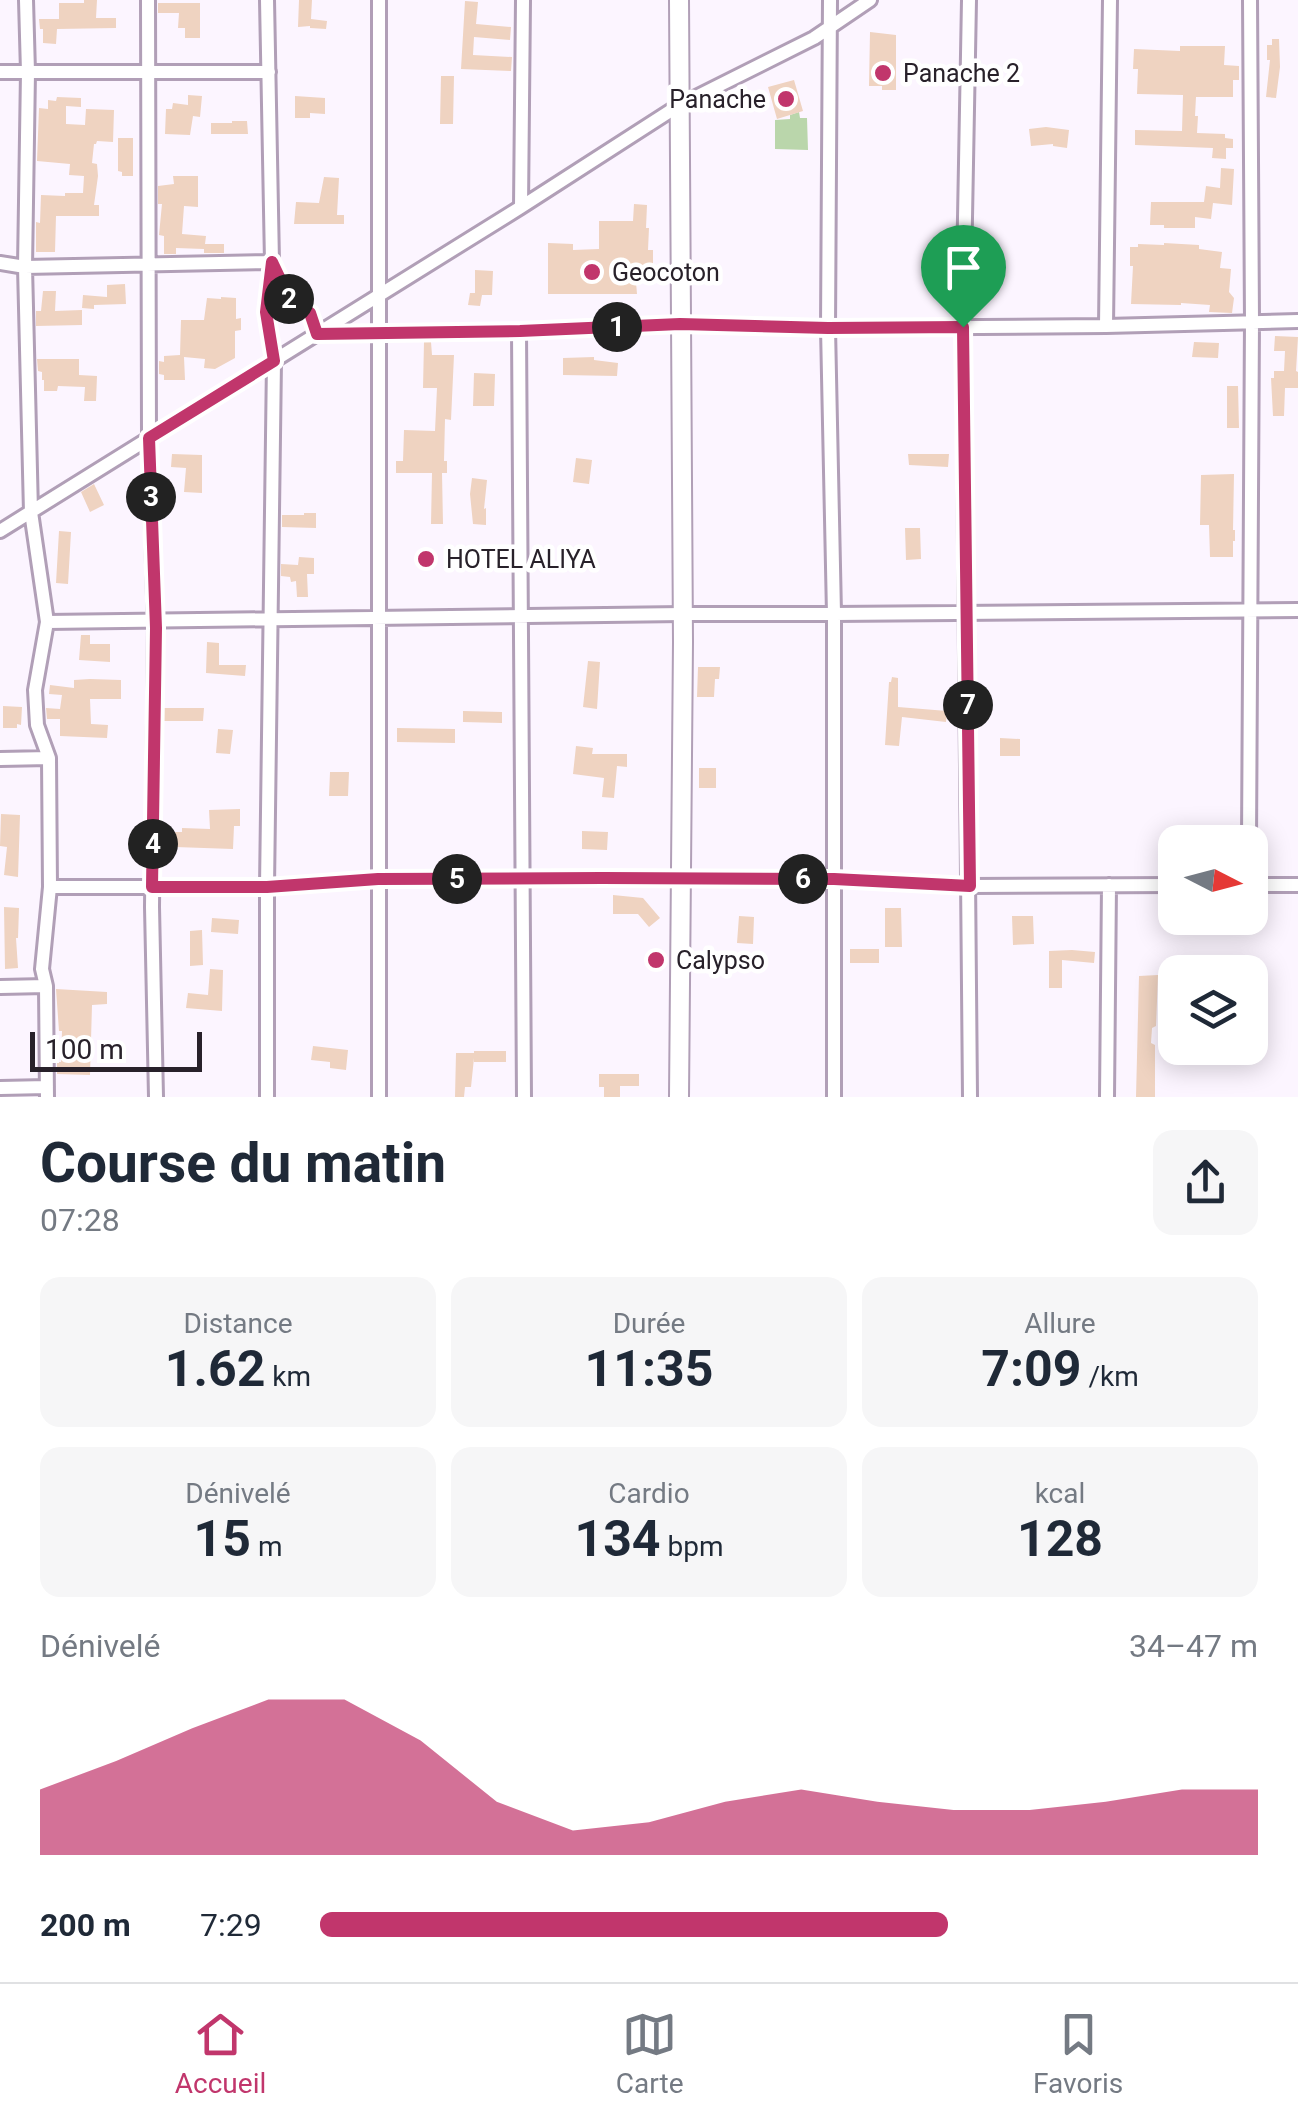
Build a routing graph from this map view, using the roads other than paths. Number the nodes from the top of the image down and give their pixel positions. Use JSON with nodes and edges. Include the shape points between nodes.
{"nodes":[{"id":1,"x":26,"y":0,"type":"edge"},
{"id":2,"x":148,"y":0,"type":"edge"},
{"id":3,"x":267,"y":0,"type":"edge"},
{"id":4,"x":379,"y":0,"type":"edge"},
{"id":5,"x":523,"y":0,"type":"edge"},
{"id":6,"x":679,"y":0,"type":"edge"},
{"id":7,"x":830,"y":0,"type":"edge"},
{"id":8,"x":870,"y":0,"type":"edge"},
{"id":9,"x":969,"y":0,"type":"edge"},
{"id":10,"x":1110,"y":0,"type":"edge"},
{"id":11,"x":1250,"y":0,"type":"edge"},
{"id":12,"x":830,"y":27,"type":"junction"},
{"id":13,"x":0,"y":72,"type":"edge"},
{"id":14,"x":28,"y":72,"type":"junction"},
{"id":15,"x":148,"y":72,"type":"junction"},
{"id":16,"x":268,"y":72,"type":"junction"},
{"id":17,"x":678,"y":106,"type":"junction"},
{"id":18,"x":521,"y":207,"type":"junction"},
{"id":19,"x":272,"y":262,"type":"junction"},
{"id":20,"x":0,"y":263,"type":"edge"},
{"id":21,"x":149,"y":264,"type":"junction"},
{"id":22,"x":25,"y":267,"type":"junction"},
{"id":23,"x":380,"y":294,"type":"junction"},
{"id":24,"x":1252,"y":321,"type":"junction"},
{"id":25,"x":1298,"y":321,"type":"edge"},
{"id":26,"x":680,"y":324,"type":"junction"},
{"id":27,"x":1106,"y":326,"type":"junction"},
{"id":28,"x":963,"y":327,"type":"junction"},
{"id":29,"x":828,"y":328,"type":"junction"},
{"id":30,"x":520,"y":331,"type":"junction"},
{"id":31,"x":380,"y":332,"type":"junction"},
{"id":32,"x":317,"y":334,"type":"junction"},
{"id":33,"x":274,"y":361,"type":"junction"},
{"id":34,"x":149,"y":438,"type":"junction"},
{"id":35,"x":31,"y":512,"type":"junction"},
{"id":36,"x":0,"y":531,"type":"edge"},
{"id":37,"x":1252,"y":610,"type":"junction"},
{"id":38,"x":1298,"y":610,"type":"edge"},
{"id":39,"x":966,"y":613,"type":"junction"},
{"id":40,"x":683,"y":614,"type":"junction"},
{"id":41,"x":834,"y":614,"type":"junction"},
{"id":42,"x":522,"y":618,"type":"junction"},
{"id":43,"x":378,"y":619,"type":"junction"},
{"id":44,"x":271,"y":620,"type":"junction"},
{"id":45,"x":47,"y":622,"type":"junction"},
{"id":46,"x":155,"y":622,"type":"junction"},
{"id":47,"x":48,"y":758,"type":"junction"},
{"id":48,"x":0,"y":759,"type":"edge"},
{"id":49,"x":1249,"y":825,"type":"edge"},
{"id":50,"x":522,"y":878,"type":"junction"},
{"id":51,"x":681,"y":878,"type":"junction"},
{"id":52,"x":378,"y":879,"type":"junction"},
{"id":53,"x":834,"y":879,"type":"junction"},
{"id":54,"x":1268,"y":885,"type":"edge"},
{"id":55,"x":1298,"y":885,"type":"edge"},
{"id":56,"x":970,"y":886,"type":"junction"},
{"id":57,"x":1109,"y":886,"type":"junction"},
{"id":58,"x":1158,"y":886,"type":"edge"},
{"id":59,"x":50,"y":887,"type":"junction"},
{"id":60,"x":152,"y":887,"type":"junction"},
{"id":61,"x":267,"y":887,"type":"junction"},
{"id":62,"x":46,"y":986,"type":"junction"},
{"id":63,"x":0,"y":988,"type":"edge"},
{"id":64,"x":0,"y":1088,"type":"edge"},
{"id":65,"x":47,"y":1092,"type":"edge"},
{"id":66,"x":156,"y":1097,"type":"edge"},
{"id":67,"x":267,"y":1097,"type":"edge"},
{"id":68,"x":379,"y":1097,"type":"edge"},
{"id":69,"x":524,"y":1097,"type":"edge"},
{"id":70,"x":679,"y":1097,"type":"edge"},
{"id":71,"x":834,"y":1097,"type":"edge"},
{"id":72,"x":970,"y":1097,"type":"edge"},
{"id":73,"x":1107,"y":1097,"type":"edge"}],
"edges":[{"from":1,"to":14,"type":"street"},
{"from":2,"to":15,"type":"street"},
{"from":3,"to":16,"type":"street"},
{"from":4,"to":23,"type":"street"},
{"from":5,"to":18,"type":"street"},
{"from":6,"to":17,"type":"highway"},
{"from":7,"to":12,"type":"street"},
{"from":8,"to":12,"type":"street"},
{"from":9,"to":28,"type":"street"},
{"from":10,"to":27,"type":"street"},
{"from":11,"to":24,"type":"street"},
{"from":12,"to":17,"type":"street"},
{"from":12,"to":29,"type":"street"},
{"from":13,"to":14,"type":"street"},
{"from":14,"to":15,"type":"street"},
{"from":14,"to":22,"type":"street"},
{"from":15,"to":16,"type":"street"},
{"from":15,"to":21,"type":"street"},
{"from":16,"to":19,"type":"street"},
{"from":17,"to":18,"type":"street"},
{"from":17,"to":26,"type":"highway"},
{"from":18,"to":23,"type":"street"},
{"from":19,"to":21,"type":"street"},
{"from":19,"to":32,"type":"street","via":[[290,300],[310,313]]},
{"from":19,"to":33,"type":"street","via":[[266,312]]},
{"from":20,"to":22,"type":"street"},
{"from":21,"to":22,"type":"street"},
{"from":21,"to":34,"type":"street"},
{"from":22,"to":35,"type":"street"},
{"from":23,"to":31,"type":"street"},
{"from":23,"to":32,"type":"street"},
{"from":24,"to":25,"type":"street"},
{"from":24,"to":27,"type":"street"},
{"from":24,"to":37,"type":"street"},
{"from":26,"to":29,"type":"street"},
{"from":26,"to":30,"type":"street"},
{"from":26,"to":40,"type":"highway"},
{"from":27,"to":28,"type":"street"},
{"from":28,"to":29,"type":"street"},
{"from":28,"to":39,"type":"street"},
{"from":29,"to":41,"type":"street"},
{"from":30,"to":31,"type":"street"},
{"from":30,"to":42,"type":"street"},
{"from":31,"to":32,"type":"street"},
{"from":31,"to":43,"type":"street"},
{"from":32,"to":33,"type":"street"},
{"from":33,"to":34,"type":"street"},
{"from":33,"to":44,"type":"street"},
{"from":34,"to":35,"type":"street"},
{"from":34,"to":46,"type":"street"},
{"from":35,"to":36,"type":"street"},
{"from":35,"to":45,"type":"street"},
{"from":37,"to":38,"type":"street"},
{"from":37,"to":39,"type":"street"},
{"from":37,"to":49,"type":"street"},
{"from":39,"to":41,"type":"street"},
{"from":39,"to":56,"type":"street"},
{"from":40,"to":41,"type":"street"},
{"from":40,"to":42,"type":"street"},
{"from":40,"to":51,"type":"highway"},
{"from":41,"to":53,"type":"street"},
{"from":42,"to":43,"type":"street"},
{"from":42,"to":50,"type":"street"},
{"from":43,"to":44,"type":"street"},
{"from":43,"to":52,"type":"street"},
{"from":44,"to":46,"type":"street"},
{"from":44,"to":61,"type":"street"},
{"from":45,"to":46,"type":"street"},
{"from":45,"to":47,"type":"street","via":[[35,690]]},
{"from":46,"to":60,"type":"street"},
{"from":47,"to":48,"type":"street"},
{"from":47,"to":59,"type":"street"},
{"from":50,"to":51,"type":"street"},
{"from":50,"to":52,"type":"street"},
{"from":50,"to":69,"type":"street"},
{"from":51,"to":53,"type":"street"},
{"from":51,"to":70,"type":"highway"},
{"from":52,"to":61,"type":"street"},
{"from":52,"to":68,"type":"street"},
{"from":53,"to":56,"type":"street"},
{"from":53,"to":71,"type":"street"},
{"from":54,"to":55,"type":"street"},
{"from":56,"to":57,"type":"street"},
{"from":56,"to":72,"type":"street"},
{"from":57,"to":58,"type":"street"},
{"from":57,"to":73,"type":"street"},
{"from":59,"to":60,"type":"street"},
{"from":59,"to":62,"type":"street"},
{"from":60,"to":61,"type":"street"},
{"from":60,"to":66,"type":"street"},
{"from":61,"to":67,"type":"street"},
{"from":62,"to":63,"type":"street"},
{"from":62,"to":65,"type":"street"},
{"from":64,"to":65,"type":"street"}]}
